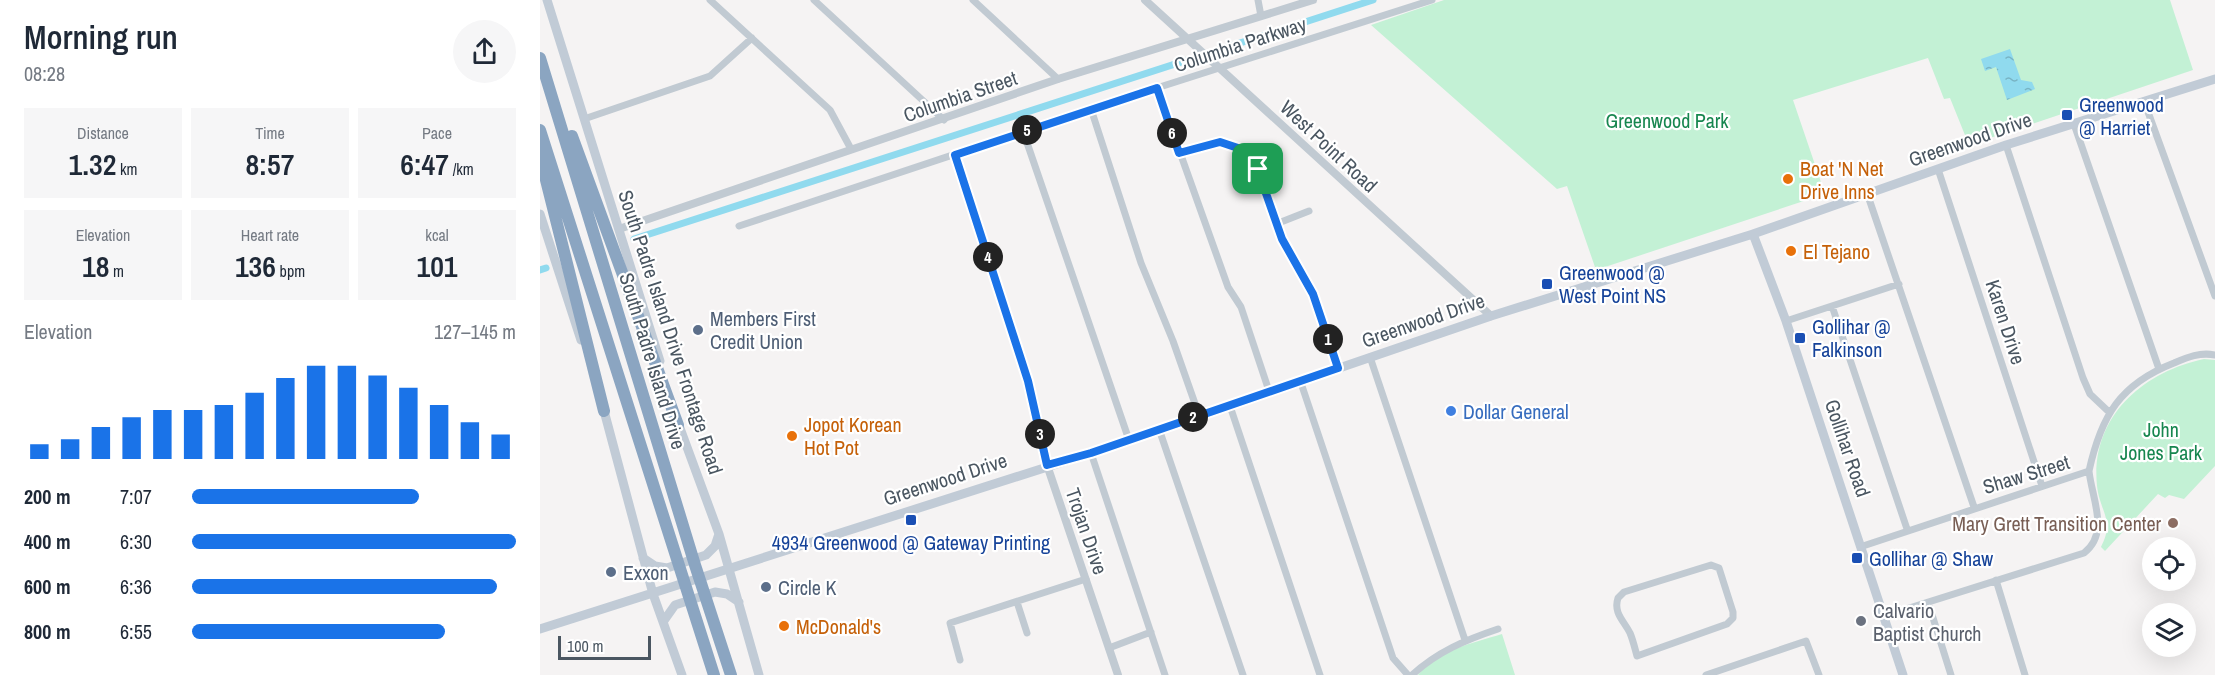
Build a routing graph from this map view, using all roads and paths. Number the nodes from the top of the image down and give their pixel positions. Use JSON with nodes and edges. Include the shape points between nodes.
{"nodes":[{"id":1,"x":710,"y":0,"type":"edge"},
{"id":2,"x":814,"y":0,"type":"edge"},
{"id":3,"x":973,"y":0,"type":"edge"},
{"id":4,"x":1145,"y":0,"type":"edge"},
{"id":5,"x":1258,"y":0,"type":"edge"},
{"id":6,"x":1313,"y":0,"type":"edge"},
{"id":7,"x":1432,"y":0,"type":"edge"},
{"id":8,"x":551,"y":1,"type":"edge"},
{"id":9,"x":1261,"y":16,"type":"junction"},
{"id":10,"x":752,"y":38,"type":"junction"},
{"id":11,"x":1191,"y":41,"type":"junction"},
{"id":12,"x":540,"y":50,"type":"edge"},
{"id":13,"x":540,"y":58,"type":"edge"},
{"id":14,"x":1217,"y":65,"type":"junction"},
{"id":15,"x":1058,"y":79,"type":"junction"},
{"id":16,"x":2214,"y":81,"type":"edge"},
{"id":17,"x":1157,"y":88,"type":"junction"},
{"id":18,"x":2144,"y":101,"type":"junction"},
{"id":19,"x":1091,"y":109,"type":"junction"},
{"id":20,"x":584,"y":119,"type":"junction"},
{"id":21,"x":944,"y":120,"type":"junction"},
{"id":22,"x":2074,"y":124,"type":"junction"},
{"id":23,"x":540,"y":130,"type":"edge"},
{"id":24,"x":1023,"y":131,"type":"junction"},
{"id":25,"x":2006,"y":145,"type":"junction"},
{"id":26,"x":851,"y":149,"type":"junction"},
{"id":27,"x":1179,"y":153,"type":"junction"},
{"id":28,"x":540,"y":155,"type":"edge"},
{"id":29,"x":955,"y":155,"type":"junction"},
{"id":30,"x":1938,"y":169,"type":"junction"},
{"id":31,"x":1868,"y":193,"type":"junction"},
{"id":32,"x":1309,"y":211,"type":"dead end"},
{"id":33,"x":540,"y":214,"type":"edge"},
{"id":34,"x":1276,"y":224,"type":"junction"},
{"id":35,"x":739,"y":226,"type":"dead end"},
{"id":36,"x":619,"y":229,"type":"junction"},
{"id":37,"x":1753,"y":234,"type":"junction"},
{"id":38,"x":1899,"y":284,"type":"junction"},
{"id":39,"x":2215,"y":296,"type":"edge"},
{"id":40,"x":1832,"y":306,"type":"junction"},
{"id":41,"x":1491,"y":316,"type":"junction"},
{"id":42,"x":1786,"y":321,"type":"junction"},
{"id":43,"x":2215,"y":355,"type":"edge"},
{"id":44,"x":1370,"y":357,"type":"junction"},
{"id":45,"x":1338,"y":368,"type":"junction"},
{"id":46,"x":2159,"y":369,"type":"junction"},
{"id":47,"x":1300,"y":380,"type":"junction"},
{"id":48,"x":1269,"y":391,"type":"junction"},
{"id":49,"x":1230,"y":406,"type":"junction"},
{"id":50,"x":604,"y":411,"type":"junction"},
{"id":51,"x":2109,"y":412,"type":"junction"},
{"id":52,"x":1199,"y":415,"type":"junction"},
{"id":53,"x":678,"y":425,"type":"junction"},
{"id":54,"x":1159,"y":429,"type":"junction"},
{"id":55,"x":1129,"y":440,"type":"junction"},
{"id":56,"x":1091,"y":453,"type":"junction"},
{"id":57,"x":1047,"y":465,"type":"junction"},
{"id":58,"x":2089,"y":471,"type":"junction"},
{"id":59,"x":2043,"y":486,"type":"junction"},
{"id":60,"x":1974,"y":507,"type":"junction"},
{"id":61,"x":1907,"y":529,"type":"junction"},
{"id":62,"x":719,"y":534,"type":"junction"},
{"id":63,"x":1863,"y":546,"type":"junction"},
{"id":64,"x":643,"y":558,"type":"junction"},
{"id":65,"x":730,"y":568,"type":"junction"},
{"id":66,"x":1086,"y":579,"type":"junction"},
{"id":67,"x":1996,"y":580,"type":"junction"},
{"id":68,"x":653,"y":594,"type":"junction"},
{"id":69,"x":738,"y":602,"type":"junction"},
{"id":70,"x":1017,"y":602,"type":"junction"},
{"id":71,"x":1928,"y":602,"type":"junction"},
{"id":72,"x":1884,"y":616,"type":"junction"},
{"id":73,"x":663,"y":622,"type":"junction"},
{"id":74,"x":540,"y":629,"type":"edge"},
{"id":75,"x":1498,"y":629,"type":"dead end"},
{"id":76,"x":1151,"y":632,"type":"junction"},
{"id":77,"x":1027,"y":633,"type":"dead end"},
{"id":78,"x":1465,"y":640,"type":"junction"},
{"id":79,"x":1109,"y":648,"type":"junction"},
{"id":80,"x":1637,"y":656,"type":"joint"},
{"id":81,"x":960,"y":660,"type":"dead end"},
{"id":82,"x":682,"y":675,"type":"edge"},
{"id":83,"x":714,"y":675,"type":"edge"},
{"id":84,"x":731,"y":675,"type":"edge"},
{"id":85,"x":759,"y":675,"type":"edge"},
{"id":86,"x":1118,"y":675,"type":"edge"},
{"id":87,"x":1165,"y":675,"type":"edge"},
{"id":88,"x":1243,"y":675,"type":"edge"},
{"id":89,"x":1320,"y":675,"type":"edge"},
{"id":90,"x":1410,"y":675,"type":"edge"},
{"id":91,"x":1706,"y":675,"type":"edge"},
{"id":92,"x":1819,"y":675,"type":"edge"},
{"id":93,"x":1903,"y":675,"type":"edge"},
{"id":94,"x":1951,"y":675,"type":"edge"},
{"id":95,"x":2025,"y":675,"type":"edge"}],
"edges":[{"from":1,"to":10,"type":"street"},
{"from":2,"to":21,"type":"street"},
{"from":3,"to":15,"type":"street"},
{"from":4,"to":11,"type":"street","name":"West Point Road"},
{"from":5,"to":9,"type":"street"},
{"from":6,"to":9,"type":"street","name":"Columbia Street"},
{"from":7,"to":14,"type":"street","name":"Columbia Parkway"},
{"from":8,"to":20,"type":"main road","name":"South Padre Island Drive Frontage Road"},
{"from":9,"to":11,"type":"street","name":"Columbia Street"},
{"from":10,"to":20,"type":"street","via":[[710,76]]},
{"from":10,"to":26,"type":"street","via":[[830,110]]},
{"from":11,"to":14,"type":"street","name":"West Point Road"},
{"from":11,"to":15,"type":"street","name":"Columbia Street"},
{"from":12,"to":53,"type":"highway"},
{"from":13,"to":84,"type":"highway","name":"South Padre Island Drive"},
{"from":14,"to":17,"type":"street","name":"Columbia Parkway"},
{"from":14,"to":41,"type":"street","name":"West Point Road"},
{"from":15,"to":21,"type":"street","name":"Columbia Street"},
{"from":16,"to":18,"type":"main road","name":"Greenwood Drive"},
{"from":17,"to":19,"type":"street","name":"Columbia Parkway"},
{"from":17,"to":27,"type":"street"},
{"from":18,"to":22,"type":"main road","name":"Greenwood Drive"},
{"from":18,"to":39,"type":"street"},
{"from":19,"to":24,"type":"street","name":"Columbia Parkway"},
{"from":19,"to":52,"type":"street","via":[[1141,263]]},
{"from":20,"to":36,"type":"main road","name":"South Padre Island Drive Frontage Road"},
{"from":21,"to":26,"type":"street","name":"Columbia Street"},
{"from":22,"to":25,"type":"main road","name":"Greenwood Drive"},
{"from":22,"to":46,"type":"street"},
{"from":23,"to":83,"type":"highway","name":"South Padre Island Drive"},
{"from":24,"to":29,"type":"street","name":"Columbia Parkway"},
{"from":24,"to":55,"type":"street"},
{"from":25,"to":30,"type":"main road","name":"Greenwood Drive"},
{"from":25,"to":51,"type":"street","via":[[2083,378],[2090,394]]},
{"from":26,"to":36,"type":"street","name":"Columbia Street"},
{"from":27,"to":34,"type":"street","via":[[1220,142],[1248,154],[1258,169]]},
{"from":27,"to":48,"type":"street","via":[[1228,287],[1241,307]]},
{"from":28,"to":50,"type":"highway"},
{"from":29,"to":35,"type":"street","name":"Columbia Parkway"},
{"from":29,"to":57,"type":"street","name":"Trojan Drive","via":[[1028,381]]},
{"from":30,"to":31,"type":"main road","name":"Greenwood Drive"},
{"from":30,"to":59,"type":"street","name":"Karen Drive"},
{"from":31,"to":37,"type":"main road","name":"Greenwood Drive"},
{"from":31,"to":38,"type":"street"},
{"from":32,"to":34,"type":"street"},
{"from":33,"to":50,"type":"main road"},
{"from":34,"to":45,"type":"street","via":[[1313,294]]},
{"from":36,"to":53,"type":"main road","name":"South Padre Island Drive Frontage Road"},
{"from":37,"to":41,"type":"main road","name":"Greenwood Drive"},
{"from":37,"to":42,"type":"main road","name":"Gollihar Road"},
{"from":38,"to":40,"type":"street"},
{"from":38,"to":60,"type":"street"},
{"from":40,"to":42,"type":"street"},
{"from":40,"to":61,"type":"street"},
{"from":41,"to":44,"type":"main road","name":"Greenwood Drive"},
{"from":42,"to":63,"type":"main road","name":"Gollihar Road"},
{"from":43,"to":46,"type":"street","name":"Shaw Street","via":[[2193,356]]},
{"from":44,"to":45,"type":"main road","name":"Greenwood Drive"},
{"from":44,"to":78,"type":"street"},
{"from":45,"to":47,"type":"main road","name":"Greenwood Drive"},
{"from":46,"to":51,"type":"street","name":"Shaw Street","via":[[2136,382]]},
{"from":47,"to":48,"type":"main road","name":"Greenwood Drive"},
{"from":47,"to":90,"type":"street","via":[[1393,658]]},
{"from":48,"to":49,"type":"main road","name":"Greenwood Drive"},
{"from":49,"to":52,"type":"main road","name":"Greenwood Drive"},
{"from":49,"to":89,"type":"street"},
{"from":50,"to":64,"type":"main road"},
{"from":51,"to":58,"type":"street","name":"Shaw Street","via":[[2096,441]]},
{"from":52,"to":54,"type":"main road","name":"Greenwood Drive"},
{"from":53,"to":62,"type":"main road","name":"South Padre Island Drive Frontage Road"},
{"from":54,"to":55,"type":"main road","name":"Greenwood Drive"},
{"from":54,"to":88,"type":"street"},
{"from":55,"to":56,"type":"main road","name":"Greenwood Drive"},
{"from":56,"to":57,"type":"main road","name":"Greenwood Drive"},
{"from":56,"to":76,"type":"street"},
{"from":57,"to":65,"type":"main road","name":"Greenwood Drive"},
{"from":57,"to":66,"type":"street","name":"Trojan Drive"},
{"from":58,"to":59,"type":"street","name":"Shaw Street"},
{"from":58,"to":67,"type":"street","via":[[2100,528],[2092,546],[2084,553]]},
{"from":59,"to":60,"type":"street","name":"Shaw Street"},
{"from":60,"to":61,"type":"street","name":"Shaw Street"},
{"from":61,"to":63,"type":"street","name":"Shaw Street"},
{"from":62,"to":64,"type":"main road","via":[[706,555],[667,567]]},
{"from":62,"to":65,"type":"main road","name":"South Padre Island Drive Frontage Road"},
{"from":63,"to":72,"type":"main road","name":"Gollihar Road"},
{"from":64,"to":68,"type":"main road"},
{"from":65,"to":68,"type":"main road","name":"Greenwood Drive"},
{"from":65,"to":69,"type":"main road","name":"South Padre Island Drive Frontage Road"},
{"from":66,"to":70,"type":"street"},
{"from":66,"to":79,"type":"street","name":"Trojan Drive"},
{"from":67,"to":71,"type":"street"},
{"from":67,"to":95,"type":"street"},
{"from":68,"to":73,"type":"main road"},
{"from":68,"to":74,"type":"main road","name":"Greenwood Drive"},
{"from":69,"to":73,"type":"main road","via":[[715,592],[675,605]]},
{"from":69,"to":85,"type":"main road","name":"South Padre Island Drive Frontage Road"},
{"from":70,"to":77,"type":"street"},
{"from":70,"to":81,"type":"street","via":[[950,623]]},
{"from":71,"to":72,"type":"street"},
{"from":71,"to":94,"type":"street"},
{"from":72,"to":93,"type":"main road","name":"Gollihar Road"},
{"from":73,"to":82,"type":"main road"},
{"from":75,"to":78,"type":"street"},
{"from":76,"to":79,"type":"street"},
{"from":76,"to":87,"type":"street"},
{"from":78,"to":90,"type":"street","via":[[1432,657]]},
{"from":79,"to":86,"type":"street","name":"Trojan Drive"},
{"from":80,"to":80,"type":"street","via":[[1617,610],[1618,598],[1624,592],[1705,566],[1719,568],[1733,618],[1727,624]]},
{"from":91,"to":92,"type":"street","via":[[1806,641]]}]}
